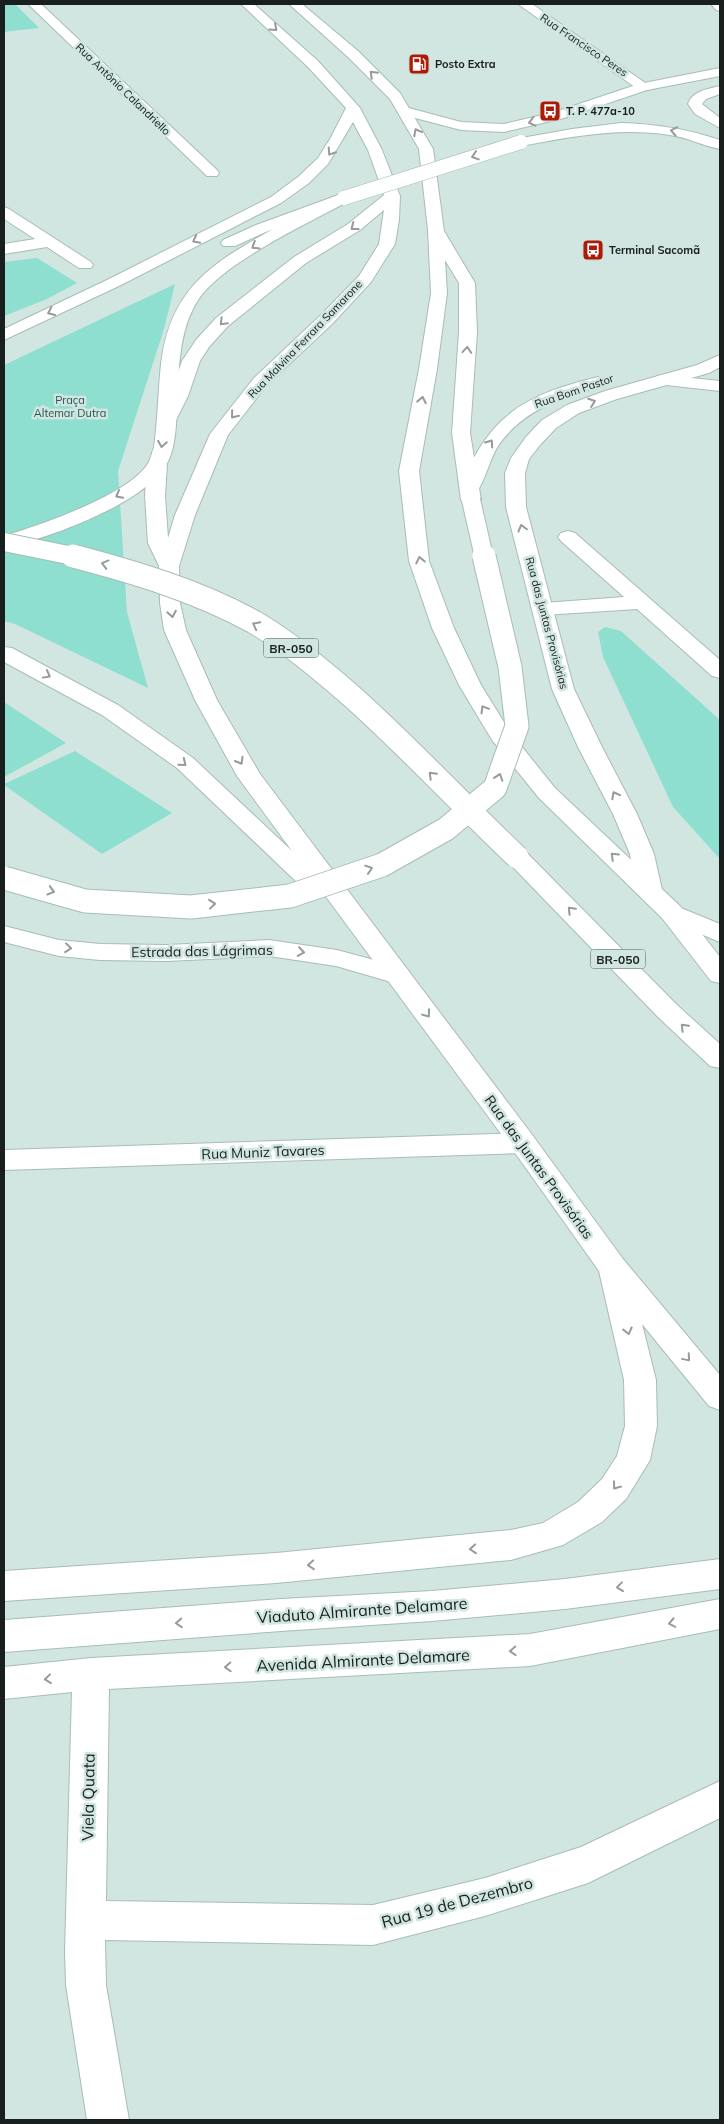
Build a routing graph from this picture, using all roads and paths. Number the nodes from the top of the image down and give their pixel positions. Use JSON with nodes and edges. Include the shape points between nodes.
{"nodes":[{"id":1,"x":34,"y":4,"type":"edge"},
{"id":2,"x":247,"y":4,"type":"edge"},
{"id":3,"x":295,"y":4,"type":"edge"},
{"id":4,"x":524,"y":4,"type":"edge"},
{"id":5,"x":717,"y":4,"type":"edge"},
{"id":6,"x":720,"y":6,"type":"edge"},
{"id":7,"x":720,"y":72,"type":"edge"},
{"id":8,"x":720,"y":81,"type":"edge"},
{"id":9,"x":644,"y":87,"type":"junction"},
{"id":10,"x":720,"y":90,"type":"edge"},
{"id":11,"x":353,"y":108,"type":"junction"},
{"id":12,"x":405,"y":111,"type":"junction"},
{"id":13,"x":720,"y":124,"type":"edge"},
{"id":14,"x":522,"y":142,"type":"junction"},
{"id":15,"x":720,"y":144,"type":"edge"},
{"id":16,"x":212,"y":173,"type":"dead end"},
{"id":17,"x":392,"y":196,"type":"junction"},
{"id":18,"x":344,"y":198,"type":"junction"},
{"id":19,"x":4,"y":212,"type":"edge"},
{"id":20,"x":436,"y":230,"type":"junction"},
{"id":21,"x":50,"y":242,"type":"junction"},
{"id":22,"x":4,"y":249,"type":"edge"},
{"id":23,"x":212,"y":251,"type":"dead end"},
{"id":24,"x":85,"y":265,"type":"dead end"},
{"id":25,"x":163,"y":275,"type":"dead end"},
{"id":26,"x":4,"y":335,"type":"edge"},
{"id":27,"x":4,"y":350,"type":"edge"},
{"id":28,"x":720,"y":359,"type":"edge"},
{"id":29,"x":663,"y":380,"type":"junction"},
{"id":30,"x":720,"y":386,"type":"edge"},
{"id":31,"x":166,"y":422,"type":"junction"},
{"id":32,"x":157,"y":465,"type":"junction"},
{"id":33,"x":471,"y":494,"type":"junction"},
{"id":34,"x":568,"y":537,"type":"dead end"},
{"id":35,"x":4,"y":542,"type":"edge"},
{"id":36,"x":169,"y":566,"type":"junction"},
{"id":37,"x":642,"y":602,"type":"junction"},
{"id":38,"x":544,"y":609,"type":"junction"},
{"id":39,"x":4,"y":653,"type":"edge"},
{"id":40,"x":720,"y":671,"type":"edge"},
{"id":41,"x":4,"y":878,"type":"edge"},
{"id":42,"x":649,"y":890,"type":"junction"},
{"id":43,"x":671,"y":912,"type":"junction"},
{"id":44,"x":364,"y":932,"type":"junction"},
{"id":45,"x":4,"y":934,"type":"edge"},
{"id":46,"x":720,"y":934,"type":"edge"},
{"id":47,"x":720,"y":974,"type":"edge"},
{"id":48,"x":398,"y":975,"type":"junction"},
{"id":49,"x":720,"y":1059,"type":"edge"},
{"id":50,"x":523,"y":1143,"type":"junction"},
{"id":51,"x":4,"y":1160,"type":"edge"},
{"id":52,"x":612,"y":1267,"type":"junction"},
{"id":53,"x":720,"y":1398,"type":"edge"},
{"id":54,"x":720,"y":1574,"type":"edge"},
{"id":55,"x":4,"y":1586,"type":"edge"},
{"id":56,"x":720,"y":1614,"type":"edge"},
{"id":57,"x":4,"y":1636,"type":"edge"},
{"id":58,"x":91,"y":1674,"type":"junction"},
{"id":59,"x":4,"y":1683,"type":"edge"},
{"id":60,"x":720,"y":1799,"type":"edge"},
{"id":61,"x":86,"y":1920,"type":"junction"},
{"id":62,"x":108,"y":2120,"type":"edge"}],
"edges":[{"from":1,"to":16,"type":"main road","name":"Rua Antônio Calandriello"},
{"from":2,"to":11,"type":"main road","name":"Rua Malvina Ferrara Samarone","one_way":true,"via":[[313,64]]},
{"from":12,"to":3,"type":"main road","one_way":true,"via":[[395,96],[353,54]]},
{"from":4,"to":9,"type":"main road","name":"Rua Francisco Peres"},
{"from":5,"to":6,"type":"main road"},
{"from":7,"to":9,"type":"main road"},
{"from":8,"to":14,"type":"main road","via":[[572,122]]},
{"from":9,"to":12,"type":"main road","one_way":true,"via":[[559,115],[504,128],[461,126]]},
{"from":10,"to":13,"type":"main road","via":[[696,100],[700,111]]},
{"from":11,"to":17,"type":"main road","name":"Rua Malvina Ferrara Samarone","via":[[375,150]]},
{"from":11,"to":26,"type":"main road","one_way":true,"via":[[321,165],[284,194]]},
{"from":20,"to":12,"type":"main road","one_way":true,"via":[[426,150]]},
{"from":15,"to":14,"type":"main road","one_way":true,"via":[[665,129],[623,127]]},
{"from":14,"to":18,"type":"main road","one_way":true,"bridge":true},
{"from":17,"to":31,"type":"main road","one_way":true,"via":[[354,227],[300,260],[222,322],[191,361]]},
{"from":17,"to":36,"type":"main road","name":"Rua Malvina Ferrara Samarone","one_way":true,"via":[[387,244],[364,280],[260,382],[218,434],[185,515]]},
{"from":18,"to":23,"type":"main road","via":[[262,228]]},
{"from":18,"to":31,"type":"main road","one_way":true,"via":[[259,244],[197,289],[183,312],[172,344]]},
{"from":19,"to":21,"type":"main road"},
{"from":33,"to":20,"type":"main road","one_way":true,"via":[[461,433],[468,332],[467,283]]},
{"from":42,"to":20,"type":"main road","one_way":true,"via":[[547,793],[500,735],[470,685],[443,628],[419,561],[409,471],[439,294]]},
{"from":21,"to":22,"type":"main road"},
{"from":21,"to":24,"type":"main road"},
{"from":25,"to":27,"type":"main road"},
{"from":28,"to":29,"type":"main road","name":"Rua das Juntas Provisórias","via":[[703,369]]},
{"from":33,"to":28,"type":"main road","name":"Rua Bom Pastor","one_way":true,"via":[[476,469],[488,446],[504,425],[527,408],[590,383],[684,360]]},
{"from":29,"to":30,"type":"main road"},
{"from":38,"to":29,"type":"main road","name":"Rua das Juntas Provisórias","one_way":true,"via":[[516,507],[515,473],[520,458],[549,424],[573,409]]},
{"from":31,"to":32,"type":"main road","one_way":true},
{"from":32,"to":35,"type":"main road","one_way":true,"via":[[128,490],[94,508],[38,533]]},
{"from":32,"to":36,"type":"main road","via":[[154,496],[158,543]]},
{"from":41,"to":33,"type":"main road","one_way":true,"bridge":true,"via":[[85,901],[201,906],[290,896],[382,865],[446,829],[495,788],[517,726],[510,666]]},
{"from":34,"to":37,"type":"main road"},
{"from":49,"to":35,"type":"main road","number":"BR-050","one_way":true,"bridge":true,"via":[[690,1034],[550,888],[371,714],[307,659],[263,628],[209,600],[132,571],[44,548]]},
{"from":36,"to":44,"type":"main road","one_way":true,"via":[[175,630],[206,700],[249,776]]},
{"from":37,"to":38,"type":"main road"},
{"from":37,"to":40,"type":"main road"},
{"from":42,"to":38,"type":"main road","name":"Rua das Juntas Provisórias","one_way":true,"via":[[642,854],[564,689]]},
{"from":39,"to":44,"type":"main road","one_way":true,"via":[[110,710],[185,764]]},
{"from":42,"to":43,"type":"main road"},
{"from":43,"to":46,"type":"main road"},
{"from":43,"to":47,"type":"main road"},
{"from":44,"to":48,"type":"main road","name":"Rua das Juntas Provisórias"},
{"from":45,"to":48,"type":"main road","name":"Estrada das Lágrimas","one_way":true,"via":[[59,948],[100,952],[167,953],[269,948],[338,958]]},
{"from":48,"to":50,"type":"main road","name":"Rua das Juntas Provisórias","one_way":true},
{"from":50,"to":51,"type":"main road","name":"Rua Muniz Tavares"},
{"from":50,"to":52,"type":"main road","name":"Rua das Juntas Provisórias"},
{"from":52,"to":53,"type":"main road","name":"Rua das Juntas Provisórias","one_way":true},
{"from":52,"to":55,"type":"main road","one_way":true,"via":[[640,1380],[641,1426],[633,1460],[614,1489],[590,1512],[551,1535],[511,1545],[286,1567]]},
{"from":54,"to":57,"type":"main road","name":"Viaduto Almirante Delamare","one_way":true,"via":[[565,1594],[432,1606]]},
{"from":56,"to":58,"type":"main road","name":"Avenida Almirante Delamare","one_way":true,"via":[[530,1650]]},
{"from":58,"to":59,"type":"main road","name":"Avenida Almirante Delamare","one_way":true},
{"from":58,"to":61,"type":"main road","name":"Viela Quata"},
{"from":60,"to":61,"type":"main road","name":"Rua 19 de Dezembro","via":[[588,1864],[485,1897],[373,1925]]},
{"from":61,"to":62,"type":"main road","name":"Viela Quata","via":[[86,1985]]}]}
